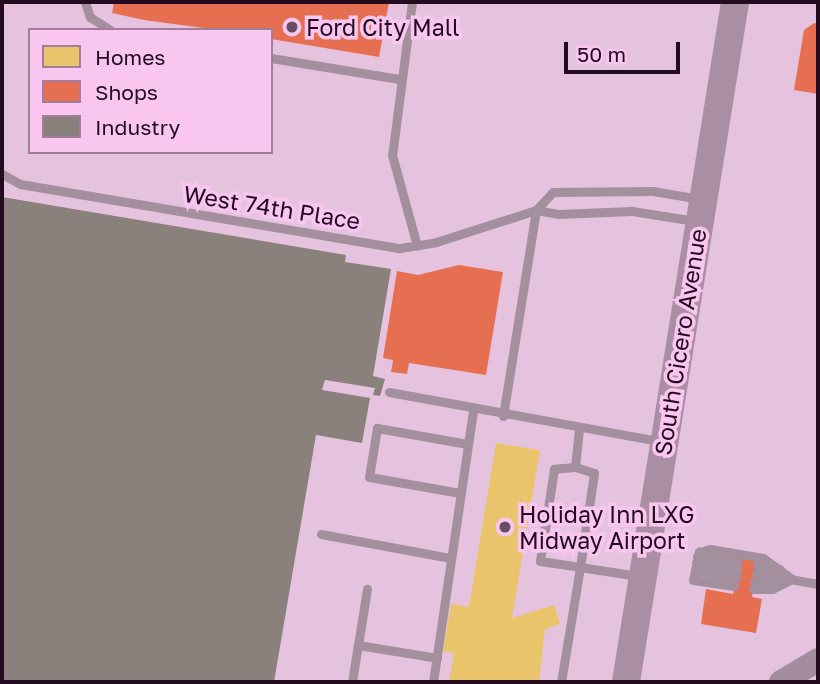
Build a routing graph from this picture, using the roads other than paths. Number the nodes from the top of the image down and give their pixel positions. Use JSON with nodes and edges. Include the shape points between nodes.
{"nodes":[{"id":1,"x":85,"y":2,"type":"edge"},
{"id":2,"x":412,"y":2,"type":"edge"},
{"id":3,"x":735,"y":2,"type":"edge"},
{"id":4,"x":107,"y":28,"type":"edge"},
{"id":5,"x":273,"y":58,"type":"edge"},
{"id":6,"x":399,"y":79,"type":"junction"},
{"id":7,"x":2,"y":174,"type":"edge"},
{"id":8,"x":701,"y":210,"type":"junction"},
{"id":9,"x":536,"y":211,"type":"junction"},
{"id":10,"x":417,"y":246,"type":"junction"},
{"id":11,"x":389,"y":393,"type":"dead end"},
{"id":12,"x":472,"y":411,"type":"junction"},
{"id":13,"x":503,"y":416,"type":"junction"},
{"id":14,"x":579,"y":429,"type":"junction"},
{"id":15,"x":664,"y":443,"type":"junction"},
{"id":16,"x":468,"y":444,"type":"junction"},
{"id":17,"x":575,"y":467,"type":"junction"},
{"id":18,"x":460,"y":494,"type":"junction"},
{"id":19,"x":321,"y":534,"type":"dead end"},
{"id":20,"x":451,"y":558,"type":"junction"},
{"id":21,"x":580,"y":568,"type":"junction"},
{"id":22,"x":695,"y":568,"type":"junction"},
{"id":23,"x":782,"y":569,"type":"junction"},
{"id":24,"x":643,"y":577,"type":"junction"},
{"id":25,"x":755,"y":577,"type":"junction"},
{"id":26,"x":792,"y":579,"type":"junction"},
{"id":27,"x":818,"y":584,"type":"edge"},
{"id":28,"x":366,"y":589,"type":"dead end"},
{"id":29,"x":358,"y":645,"type":"junction"},
{"id":30,"x":436,"y":658,"type":"junction"},
{"id":31,"x":818,"y":660,"type":"edge"},
{"id":32,"x":352,"y":682,"type":"edge"},
{"id":33,"x":433,"y":682,"type":"edge"},
{"id":34,"x":561,"y":682,"type":"edge"},
{"id":35,"x":626,"y":682,"type":"edge"},
{"id":36,"x":780,"y":682,"type":"edge"}],
"edges":[{"from":1,"to":4,"type":"lane","via":[[90,17]]},
{"from":2,"to":6,"type":"lane"},
{"from":3,"to":8,"type":"main road","name":"South Cicero Avenue"},
{"from":5,"to":6,"type":"lane"},
{"from":6,"to":10,"type":"lane","via":[[392,155]]},
{"from":7,"to":10,"type":"lane","name":"West 74th Place","via":[[20,184],[400,248]]},
{"from":8,"to":9,"type":"lane","name":"West 74th Place","via":[[558,215]]},
{"from":8,"to":9,"type":"lane","name":"West 74th Place","via":[[653,191],[553,192]]},
{"from":8,"to":15,"type":"main road","name":"South Cicero Avenue"},
{"from":9,"to":10,"type":"lane","name":"West 74th Place"},
{"from":9,"to":13,"type":"lane"},
{"from":11,"to":12,"type":"lane","via":[[458,402]]},
{"from":12,"to":13,"type":"lane"},
{"from":12,"to":16,"type":"lane"},
{"from":13,"to":14,"type":"lane"},
{"from":14,"to":15,"type":"lane"},
{"from":14,"to":17,"type":"lane"},
{"from":15,"to":24,"type":"main road","name":"South Cicero Avenue"},
{"from":16,"to":18,"type":"lane"},
{"from":16,"to":18,"type":"lane","via":[[377,428],[369,477]]},
{"from":17,"to":21,"type":"lane","via":[[594,473]]},
{"from":17,"to":21,"type":"lane","via":[[554,469],[540,561]]},
{"from":18,"to":20,"type":"lane"},
{"from":19,"to":20,"type":"lane"},
{"from":20,"to":30,"type":"lane"},
{"from":21,"to":24,"type":"lane"},
{"from":21,"to":34,"type":"lane"},
{"from":22,"to":22,"type":"lane","via":[[736,574]]},
{"from":22,"to":23,"type":"lane","via":[[710,549],[763,558]]},
{"from":23,"to":25,"type":"lane"},
{"from":23,"to":26,"type":"lane"},
{"from":24,"to":35,"type":"main road","name":"South Cicero Avenue"},
{"from":25,"to":26,"type":"lane"},
{"from":25,"to":26,"type":"lane","via":[[781,585]]},
{"from":26,"to":27,"type":"lane"},
{"from":28,"to":29,"type":"lane"},
{"from":29,"to":30,"type":"lane"},
{"from":29,"to":32,"type":"lane"},
{"from":30,"to":33,"type":"lane"},
{"from":31,"to":36,"type":"street"}]}
